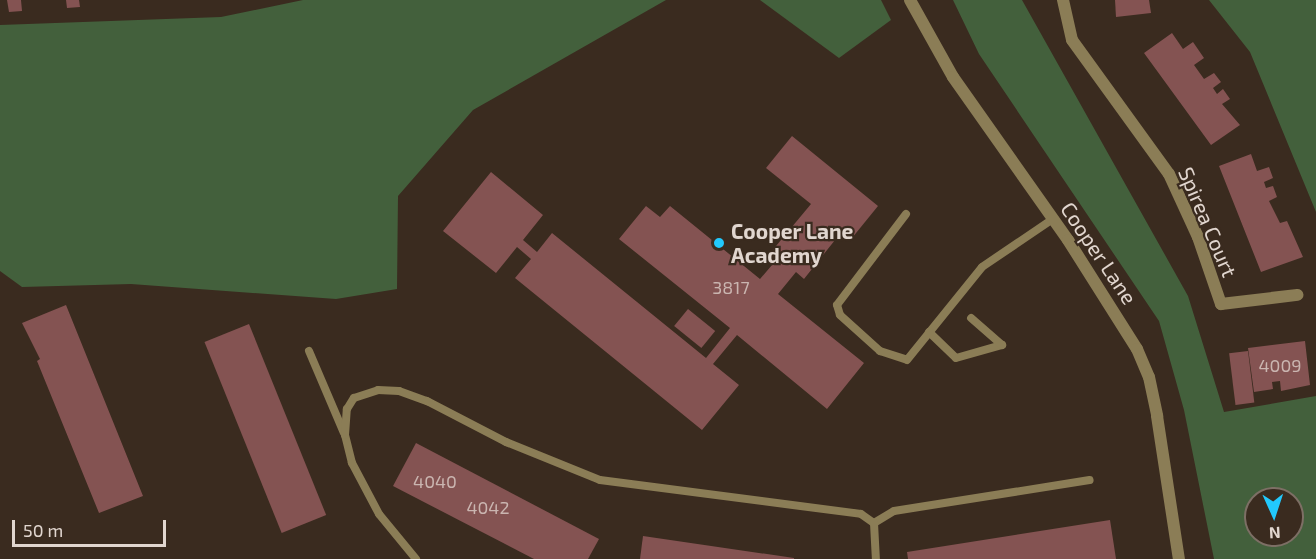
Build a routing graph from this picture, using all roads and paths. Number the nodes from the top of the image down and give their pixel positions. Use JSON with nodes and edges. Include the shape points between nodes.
{"nodes":[{"id":1,"x":910,"y":0,"type":"edge"},
{"id":2,"x":1064,"y":0,"type":"edge"},
{"id":3,"x":906,"y":214,"type":"dead end"},
{"id":4,"x":1053,"y":219,"type":"junction"},
{"id":5,"x":1297,"y":295,"type":"dead end"},
{"id":6,"x":971,"y":318,"type":"dead end"},
{"id":7,"x":929,"y":332,"type":"junction"},
{"id":8,"x":309,"y":351,"type":"dead end"},
{"id":9,"x":345,"y":435,"type":"junction"},
{"id":10,"x":1090,"y":480,"type":"dead end"},
{"id":11,"x":874,"y":524,"type":"junction"},
{"id":12,"x":416,"y":559,"type":"edge"},
{"id":13,"x":876,"y":559,"type":"edge"},
{"id":14,"x":1179,"y":559,"type":"edge"}],
"edges":[{"from":1,"to":4,"type":"street","name":"Cooper Lane","via":[[953,77]]},
{"from":2,"to":5,"type":"street","name":"Spirea Court","via":[[1072,40],[1169,174],[1198,237],[1221,304]]},
{"from":3,"to":7,"type":"lane","via":[[837,305],[840,315],[880,351],[907,360]]},
{"from":4,"to":7,"type":"lane","via":[[982,267]]},
{"from":4,"to":14,"type":"street","name":"Cooper Lane","via":[[1115,312],[1149,377]]},
{"from":6,"to":7,"type":"lane","via":[[1002,345],[956,358]]},
{"from":8,"to":9,"type":"lane"},
{"from":9,"to":11,"type":"lane","via":[[347,410],[354,398],[378,390],[399,391],[452,412],[506,442],[600,480],[861,514]]},
{"from":9,"to":12,"type":"lane","via":[[352,463],[379,514]]},
{"from":10,"to":11,"type":"lane","via":[[894,511]]},
{"from":11,"to":13,"type":"lane"}]}
